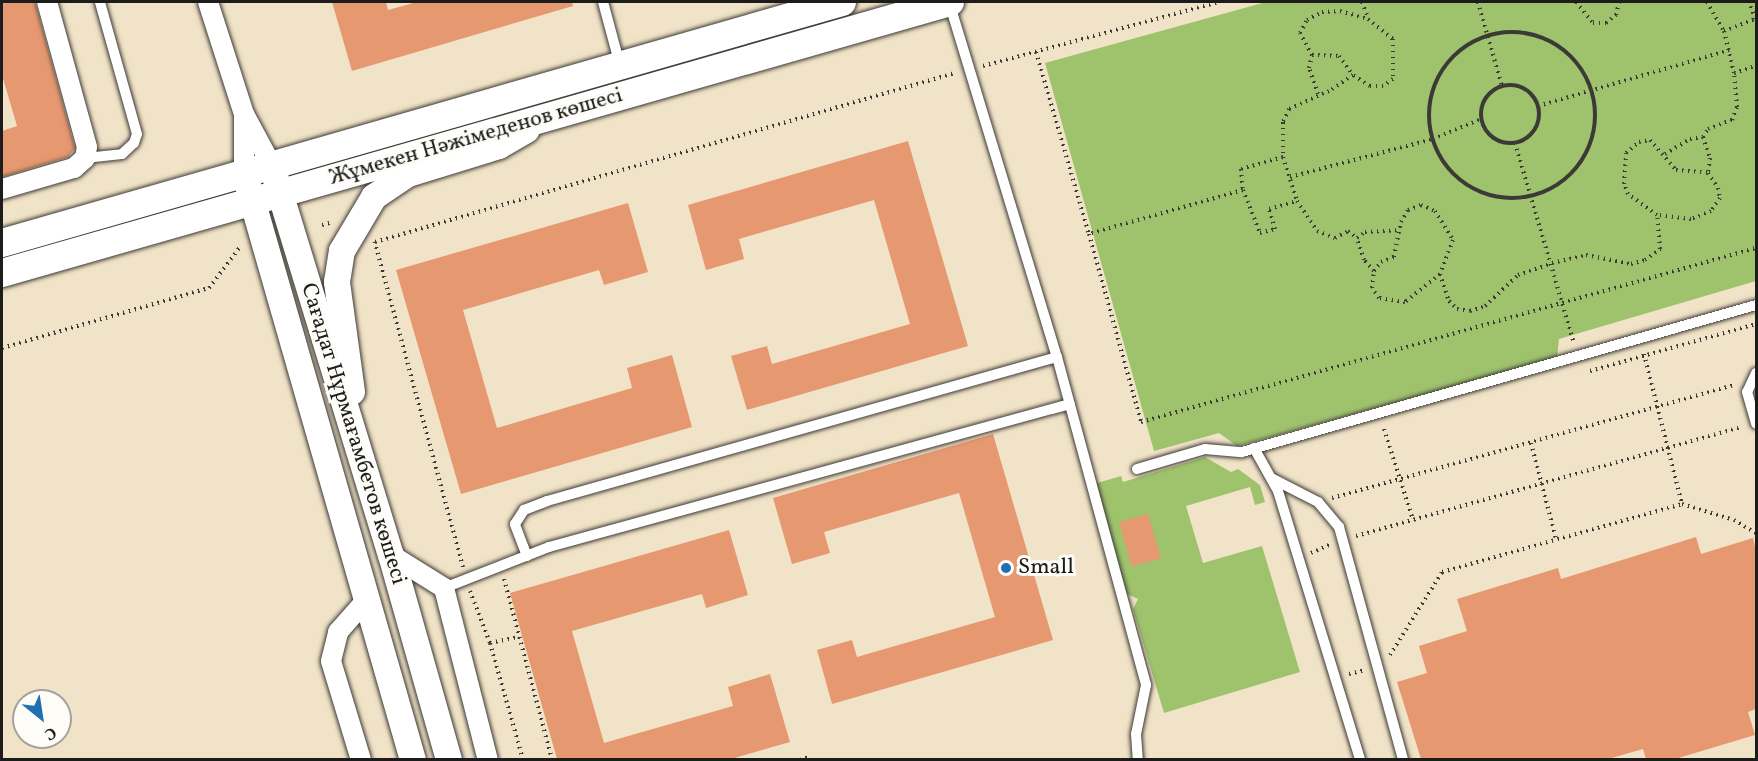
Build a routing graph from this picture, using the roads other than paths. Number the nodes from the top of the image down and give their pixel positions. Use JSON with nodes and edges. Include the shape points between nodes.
{"nodes":[{"id":1,"x":47,"y":2,"type":"edge"},
{"id":2,"x":100,"y":2,"type":"edge"},
{"id":3,"x":208,"y":2,"type":"edge"},
{"id":4,"x":603,"y":2,"type":"edge"},
{"id":5,"x":842,"y":2,"type":"edge"},
{"id":6,"x":949,"y":2,"type":"edge"},
{"id":7,"x":620,"y":66,"type":"junction"},
{"id":8,"x":559,"y":112,"type":"junction"},
{"id":9,"x":244,"y":114,"type":"junction"},
{"id":10,"x":85,"y":159,"type":"junction"},
{"id":11,"x":272,"y":166,"type":"junction"},
{"id":12,"x":2,"y":189,"type":"edge"},
{"id":13,"x":259,"y":190,"type":"junction"},
{"id":14,"x":2,"y":243,"type":"edge"},
{"id":15,"x":2,"y":273,"type":"edge"},
{"id":16,"x":1756,"y":305,"type":"edge"},
{"id":17,"x":1057,"y":357,"type":"junction"},
{"id":18,"x":1755,"y":377,"type":"edge"},
{"id":19,"x":1070,"y":404,"type":"junction"},
{"id":20,"x":1756,"y":423,"type":"edge"},
{"id":21,"x":1254,"y":448,"type":"junction"},
{"id":22,"x":1137,"y":469,"type":"dead end"},
{"id":23,"x":1271,"y":478,"type":"junction"},
{"id":24,"x":373,"y":502,"type":"junction"},
{"id":25,"x":391,"y":555,"type":"junction"},
{"id":26,"x":526,"y":556,"type":"junction"},
{"id":27,"x":444,"y":588,"type":"junction"},
{"id":28,"x":368,"y":598,"type":"junction"},
{"id":29,"x":361,"y":759,"type":"edge"},
{"id":30,"x":413,"y":759,"type":"edge"},
{"id":31,"x":449,"y":759,"type":"edge"},
{"id":32,"x":488,"y":759,"type":"edge"},
{"id":33,"x":1138,"y":759,"type":"edge"},
{"id":34,"x":1360,"y":759,"type":"edge"},
{"id":35,"x":1403,"y":759,"type":"edge"}],
"edges":[{"from":1,"to":10,"type":"street","via":[[87,147]]},
{"from":2,"to":10,"type":"lane","via":[[137,134],[122,154]]},
{"from":3,"to":9,"type":"street","name":"Сағадат Нұрмағамбетов көшесі"},
{"from":4,"to":7,"type":"lane"},
{"from":5,"to":7,"type":"main road","name":"Жұмекен Нәжімеденов көшесі"},
{"from":6,"to":8,"type":"main road","name":"Жұмекен Нәжімеденов көшесі"},
{"from":6,"to":17,"type":"lane"},
{"from":7,"to":11,"type":"main road","name":"Жұмекен Нәжімеденов көшесі"},
{"from":8,"to":13,"type":"main road","name":"Жұмекен Нәжімеденов көшесі"},
{"from":8,"to":24,"type":"street","via":[[499,146],[408,174],[374,197],[342,251],[337,282]]},
{"from":9,"to":11,"type":"street","name":"Сағадат Нұрмағамбетов көшесі"},
{"from":9,"to":13,"type":"street","name":"Сағадат Нұрмағамбетов көшесі"},
{"from":10,"to":12,"type":"street","via":[[74,168]]},
{"from":11,"to":13,"type":"main road","name":"Жұмекен Нәжімеденов көшесі"},
{"from":13,"to":14,"type":"main road","name":"Жұмекен Нәжімеденов көшесі"},
{"from":13,"to":15,"type":"main road","name":"Жұмекен Нәжімеденов көшесі"},
{"from":13,"to":24,"type":"street","name":"Сағадат Нұрмағамбетов көшесі"},
{"from":13,"to":28,"type":"street","name":"Сағадат Нұрмағамбетов көшесі"},
{"from":16,"to":21,"type":"lane"},
{"from":17,"to":19,"type":"lane"},
{"from":17,"to":26,"type":"lane","via":[[547,501],[524,510],[515,524]]},
{"from":18,"to":20,"type":"lane","via":[[1747,392]]},
{"from":19,"to":26,"type":"lane"},
{"from":19,"to":33,"type":"lane","via":[[1146,685],[1136,734]]},
{"from":21,"to":22,"type":"lane","via":[[1242,452],[1205,449]]},
{"from":21,"to":23,"type":"lane"},
{"from":23,"to":34,"type":"lane","via":[[1300,557]]},
{"from":23,"to":35,"type":"lane","via":[[1318,502],[1339,527]]},
{"from":24,"to":25,"type":"street","name":"Сағадат Нұрмағамбетов көшесі"},
{"from":25,"to":27,"type":"street"},
{"from":25,"to":31,"type":"street","name":"Сағадат Нұрмағамбетов көшесі"},
{"from":26,"to":27,"type":"lane"},
{"from":27,"to":32,"type":"street"},
{"from":28,"to":29,"type":"street","via":[[338,632],[331,661]]},
{"from":28,"to":30,"type":"street","name":"Сағадат Нұрмағамбетов көшесі"}]}
